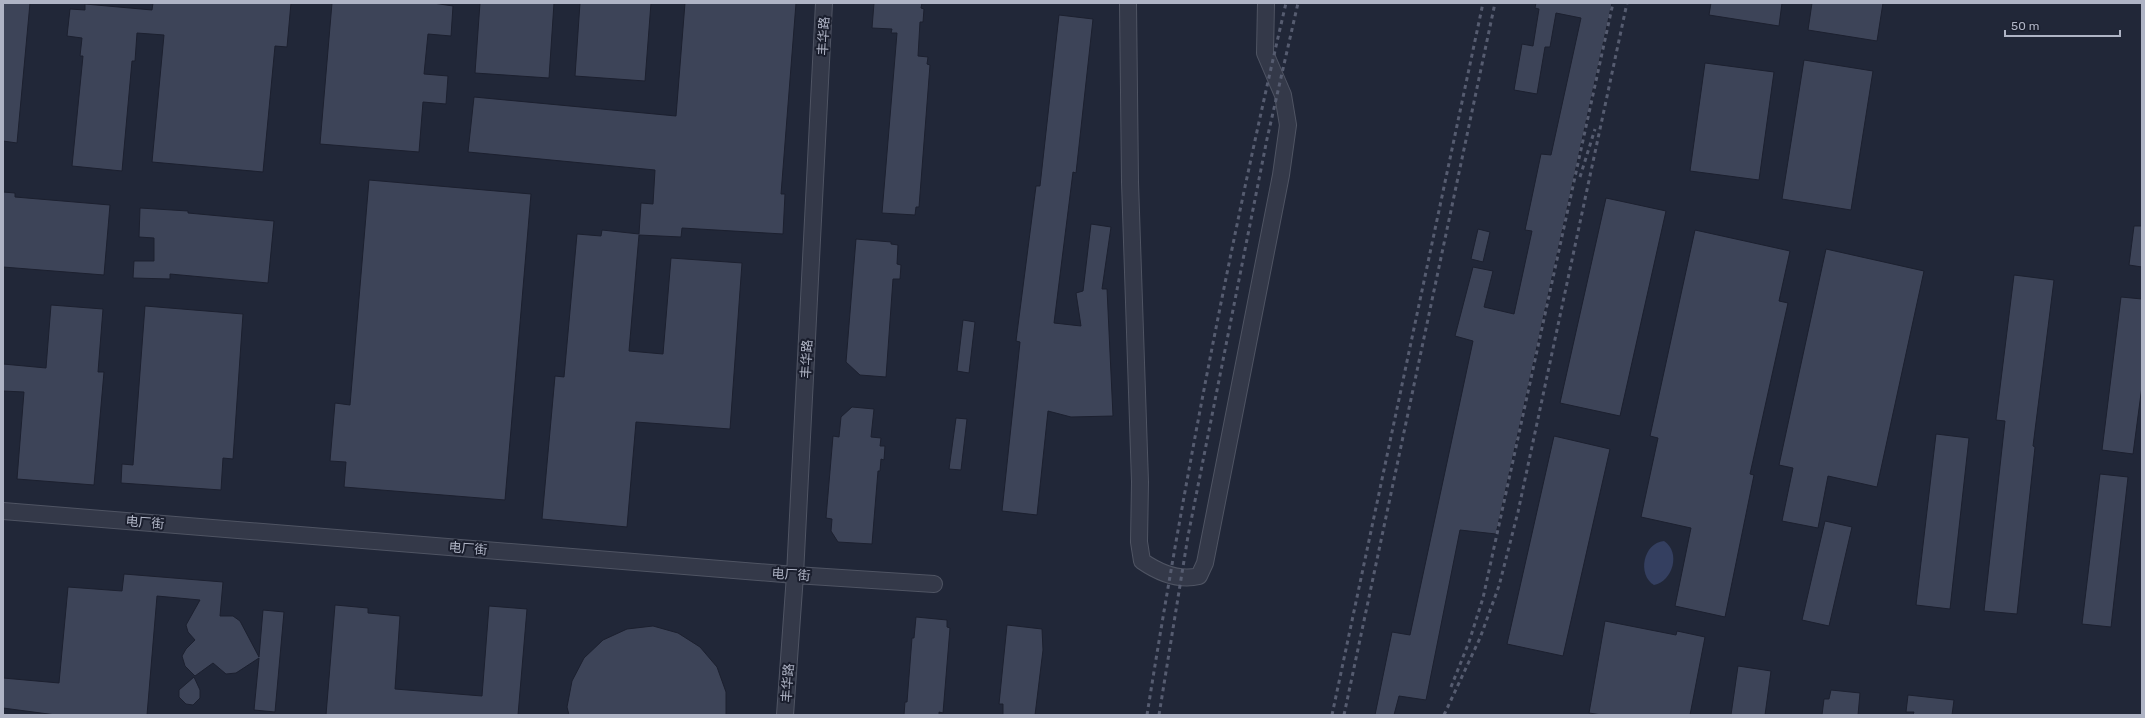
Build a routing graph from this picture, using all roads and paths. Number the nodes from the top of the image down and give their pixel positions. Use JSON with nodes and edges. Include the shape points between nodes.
{"nodes":[{"id":1,"x":824,"y":3,"type":"edge"},
{"id":2,"x":1128,"y":3,"type":"edge"},
{"id":3,"x":1266,"y":3,"type":"edge"},
{"id":4,"x":3,"y":511,"type":"edge"},
{"id":5,"x":795,"y":575,"type":"junction"},
{"id":6,"x":934,"y":584,"type":"dead end"},
{"id":7,"x":785,"y":715,"type":"edge"}],
"edges":[{"from":1,"to":5,"type":"street","name":"丰华路"},
{"from":2,"to":3,"type":"street","via":[[1130,182],[1140,482],[1139,542],[1142,561],[1154,569],[1187,579],[1199,576],[1205,563],[1281,175],[1288,125],[1283,94],[1265,53]]},
{"from":4,"to":5,"type":"street","name":"电厂街"},
{"from":5,"to":6,"type":"street","name":"电厂街"},
{"from":5,"to":7,"type":"street","name":"丰华路"}]}
